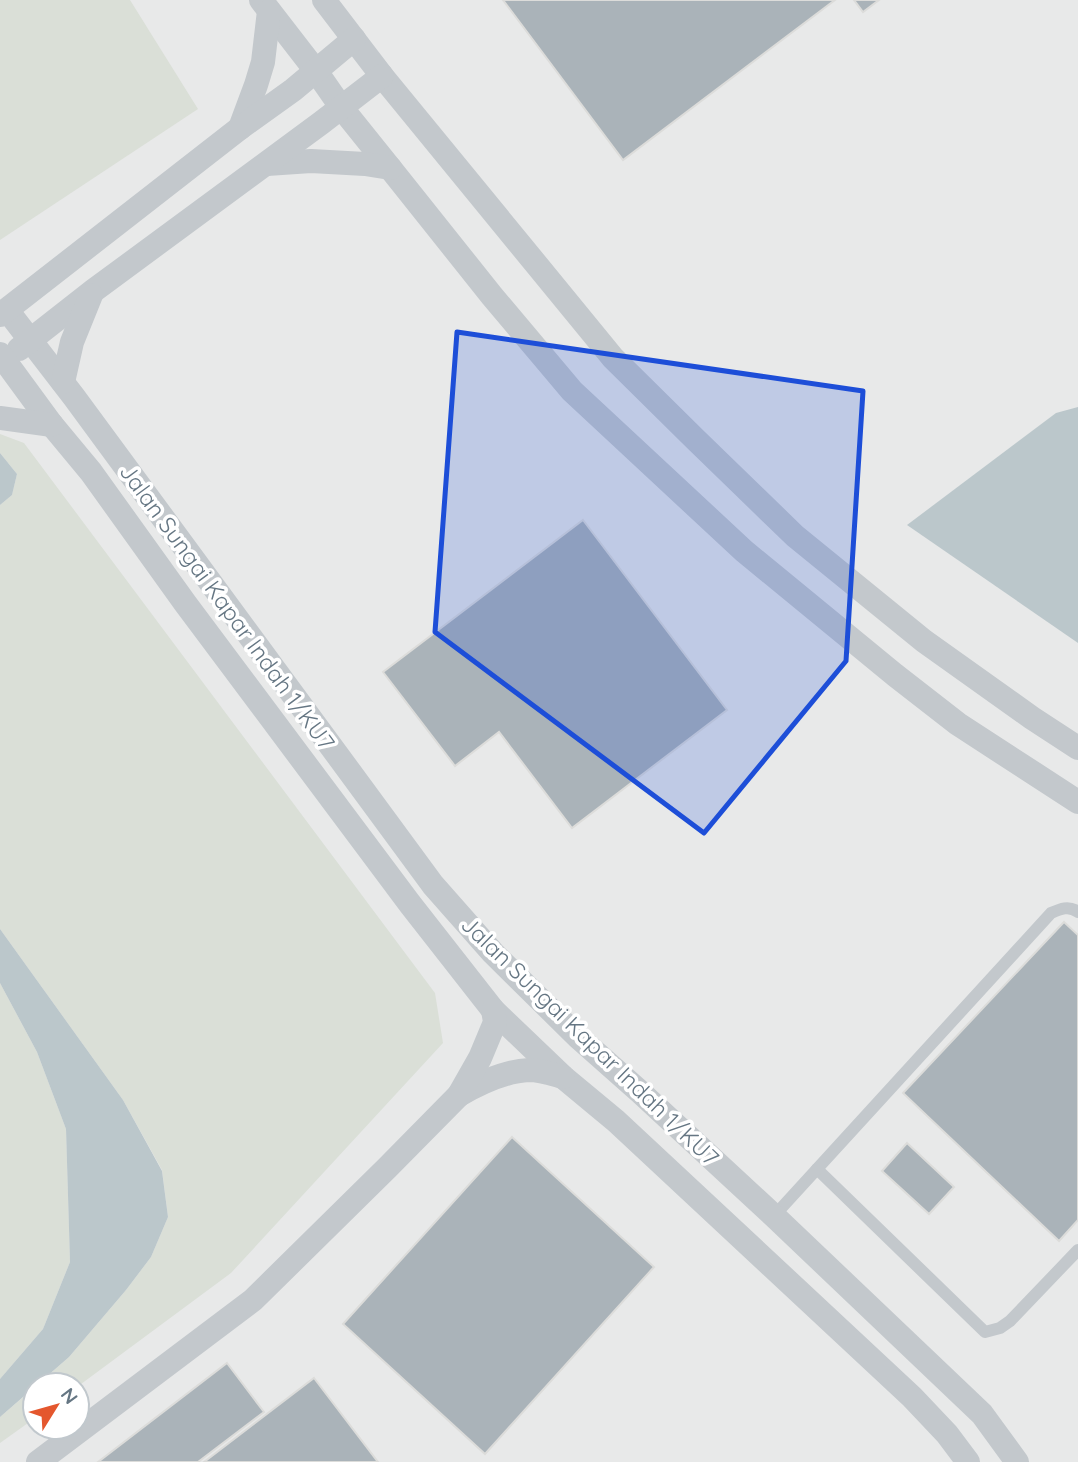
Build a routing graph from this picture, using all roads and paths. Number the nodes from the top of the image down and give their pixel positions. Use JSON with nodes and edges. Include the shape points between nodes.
{"nodes":[{"id":1,"x":324,"y":0,"type":"edge"},
{"id":2,"x":265,"y":5,"type":"edge"},
{"id":3,"x":354,"y":39,"type":"junction"},
{"id":4,"x":316,"y":71,"type":"junction"},
{"id":5,"x":382,"y":76,"type":"junction"},
{"id":6,"x":341,"y":107,"type":"junction"},
{"id":7,"x":240,"y":128,"type":"junction"},
{"id":8,"x":267,"y":164,"type":"junction"},
{"id":9,"x":390,"y":168,"type":"junction"},
{"id":10,"x":93,"y":291,"type":"junction"},
{"id":11,"x":3,"y":312,"type":"edge"},
{"id":12,"x":32,"y":340,"type":"junction"},
{"id":13,"x":1,"y":359,"type":"edge"},
{"id":14,"x":69,"y":390,"type":"junction"},
{"id":15,"x":0,"y":418,"type":"edge"},
{"id":16,"x":60,"y":434,"type":"junction"},
{"id":17,"x":1078,"y":748,"type":"edge"},
{"id":18,"x":1078,"y":802,"type":"edge"},
{"id":19,"x":1078,"y":912,"type":"edge"},
{"id":20,"x":493,"y":1010,"type":"junction"},
{"id":21,"x":539,"y":1063,"type":"junction"},
{"id":22,"x":459,"y":1095,"type":"junction"},
{"id":23,"x":817,"y":1169,"type":"junction"},
{"id":24,"x":774,"y":1216,"type":"junction"},
{"id":25,"x":1078,"y":1250,"type":"edge"},
{"id":26,"x":38,"y":1462,"type":"edge"},
{"id":27,"x":968,"y":1462,"type":"edge"},
{"id":28,"x":1017,"y":1462,"type":"edge"}],
"edges":[{"from":1,"to":3,"type":"street"},
{"from":2,"to":4,"type":"street"},
{"from":2,"to":7,"type":"street","via":[[263,62]]},
{"from":3,"to":4,"type":"street"},
{"from":3,"to":5,"type":"street"},
{"from":4,"to":6,"type":"street"},
{"from":4,"to":7,"type":"street"},
{"from":5,"to":6,"type":"street"},
{"from":5,"to":17,"type":"street","via":[[613,358],[795,536],[924,641]]},
{"from":6,"to":8,"type":"street"},
{"from":6,"to":9,"type":"street"},
{"from":7,"to":11,"type":"street"},
{"from":8,"to":9,"type":"street","via":[[311,160]]},
{"from":8,"to":10,"type":"street"},
{"from":9,"to":18,"type":"street","via":[[572,391],[744,551],[958,724]]},
{"from":10,"to":12,"type":"street"},
{"from":10,"to":14,"type":"street","via":[[72,342]]},
{"from":11,"to":12,"type":"street","name":"Jalan Sungai Kapar Indah 1/KU7"},
{"from":12,"to":13,"type":"street"},
{"from":12,"to":14,"type":"street","name":"Jalan Sungai Kapar Indah 1/KU7"},
{"from":13,"to":16,"type":"street","name":"Jalan Sungai Kapar Indah 1/KU7"},
{"from":14,"to":24,"type":"street","name":"Jalan Sungai Kapar Indah 1/KU7","via":[[433,886],[492,953]]},
{"from":15,"to":16,"type":"street"},
{"from":16,"to":20,"type":"street","name":"Jalan Sungai Kapar Indah 1/KU7"},
{"from":19,"to":23,"type":"lane","via":[[1062,908],[1051,913]]},
{"from":20,"to":21,"type":"street","name":"Jalan Sungai Kapar Indah 1/KU7"},
{"from":20,"to":22,"type":"street","via":[[495,1022]]},
{"from":21,"to":22,"type":"street","via":[[486,1080]]},
{"from":21,"to":27,"type":"street","name":"Jalan Sungai Kapar Indah 1/KU7","via":[[626,1130],[912,1397]]},
{"from":22,"to":26,"type":"street","via":[[253,1300]]},
{"from":23,"to":24,"type":"lane"},
{"from":23,"to":25,"type":"lane","via":[[985,1332],[1010,1321]]},
{"from":24,"to":28,"type":"street","name":"Jalan Sungai Kapar Indah 1/KU7","via":[[982,1414]]}]}
